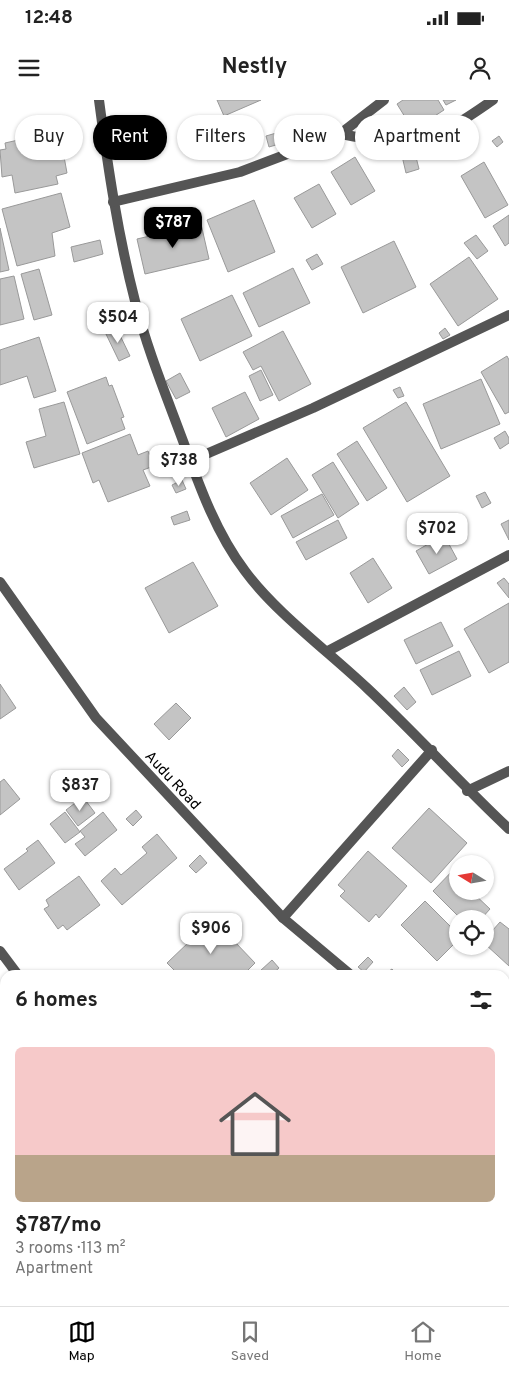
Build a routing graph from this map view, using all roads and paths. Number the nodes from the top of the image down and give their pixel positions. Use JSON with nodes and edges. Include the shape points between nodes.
{"nodes":[{"id":1,"x":99,"y":100,"type":"edge"},
{"id":2,"x":384,"y":100,"type":"edge"},
{"id":3,"x":493,"y":100,"type":"edge"},
{"id":4,"x":345,"y":130,"type":"edge"},
{"id":5,"x":345,"y":135,"type":"edge"},
{"id":6,"x":274,"y":159,"type":"edge"},
{"id":7,"x":113,"y":202,"type":"junction"},
{"id":8,"x":509,"y":315,"type":"edge"},
{"id":9,"x":190,"y":461,"type":"junction"},
{"id":10,"x":509,"y":555,"type":"edge"},
{"id":11,"x":0,"y":582,"type":"edge"},
{"id":12,"x":328,"y":651,"type":"junction"},
{"id":13,"x":432,"y":750,"type":"junction"},
{"id":14,"x":509,"y":771,"type":"edge"},
{"id":15,"x":467,"y":791,"type":"junction"},
{"id":16,"x":509,"y":829,"type":"edge"},
{"id":17,"x":284,"y":918,"type":"junction"},
{"id":18,"x":0,"y":951,"type":"edge"},
{"id":19,"x":14,"y":970,"type":"edge"},
{"id":20,"x":345,"y":970,"type":"edge"}],
"edges":[{"from":1,"to":7,"type":"street"},
{"from":2,"to":4,"type":"street"},
{"from":3,"to":5,"type":"street","via":[[439,134],[414,142],[394,143]]},
{"from":6,"to":7,"type":"street","via":[[240,172]]},
{"from":7,"to":9,"type":"street","via":[[135,303]]},
{"from":8,"to":9,"type":"street","via":[[313,408]]},
{"from":9,"to":12,"type":"street","via":[[214,520],[245,571],[287,616]]},
{"from":10,"to":12,"type":"street"},
{"from":11,"to":17,"type":"street","name":"Audu Road","via":[[96,718]]},
{"from":12,"to":13,"type":"street"},
{"from":13,"to":15,"type":"street"},
{"from":13,"to":17,"type":"street"},
{"from":14,"to":15,"type":"street"},
{"from":15,"to":16,"type":"street"},
{"from":17,"to":20,"type":"street","name":"Audu Road"},
{"from":18,"to":19,"type":"street"}]}
